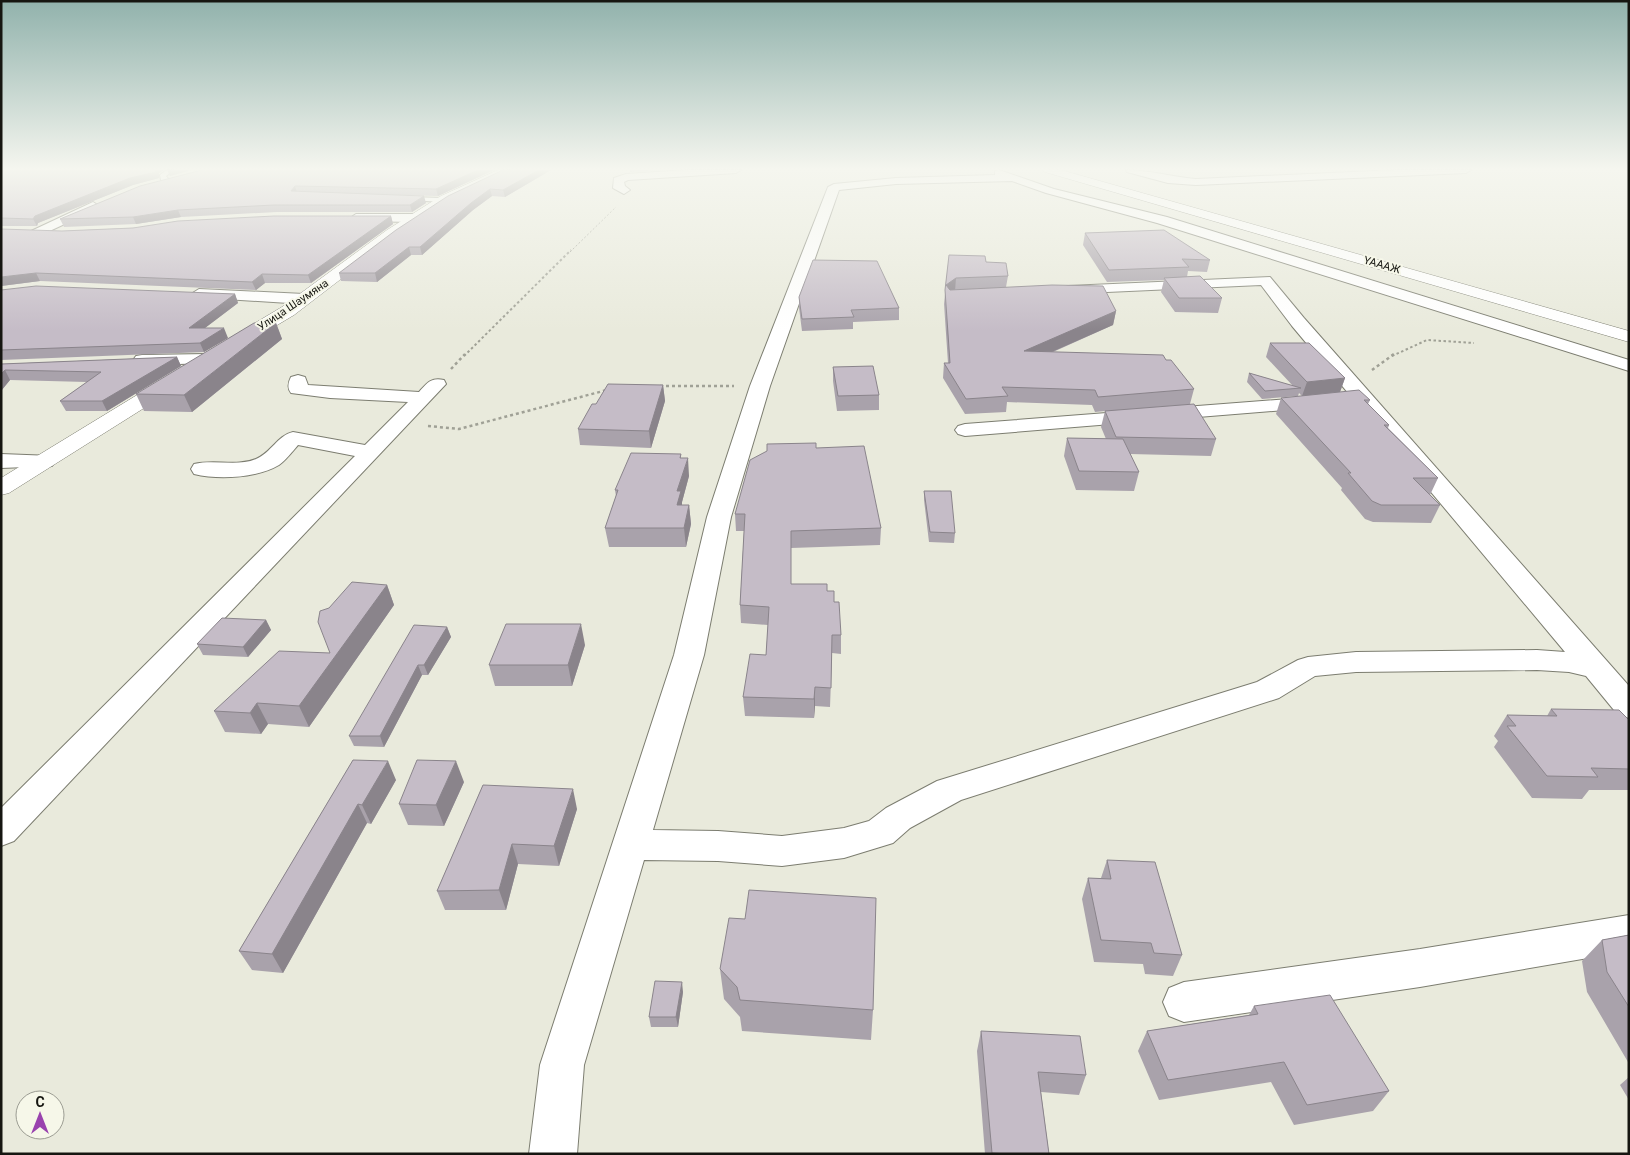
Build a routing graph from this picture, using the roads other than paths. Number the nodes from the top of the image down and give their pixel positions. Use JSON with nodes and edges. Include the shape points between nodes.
{"nodes":[{"id":1,"x":54,"y":224,"type":"edge"},
{"id":2,"x":408,"y":224,"type":"edge"},
{"id":3,"x":820,"y":224,"type":"edge"},
{"id":4,"x":1174,"y":224,"type":"edge"},
{"id":5,"x":1236,"y":224,"type":"edge"},
{"id":6,"x":1270,"y":224,"type":"edge"},
{"id":7,"x":21,"y":231,"type":"edge"},
{"id":8,"x":36,"y":232,"type":"junction"},
{"id":9,"x":66,"y":233,"type":"edge"},
{"id":10,"x":1239,"y":245,"type":"junction"},
{"id":11,"x":1341,"y":278,"type":"junction"},
{"id":12,"x":1303,"y":279,"type":"dead end"},
{"id":13,"x":1274,"y":280,"type":"junction"},
{"id":14,"x":1048,"y":292,"type":"edge"},
{"id":15,"x":183,"y":293,"type":"edge"},
{"id":16,"x":304,"y":299,"type":"junction"},
{"id":17,"x":1629,"y":325,"type":"edge"},
{"id":18,"x":1629,"y":337,"type":"edge"},
{"id":19,"x":208,"y":359,"type":"junction"},
{"id":20,"x":128,"y":361,"type":"edge"},
{"id":21,"x":1629,"y":366,"type":"edge"},
{"id":22,"x":298,"y":381,"type":"dead end"},
{"id":23,"x":1362,"y":396,"type":"junction"},
{"id":24,"x":966,"y":430,"type":"dead end"},
{"id":25,"x":370,"y":454,"type":"junction"},
{"id":26,"x":1,"y":461,"type":"edge"},
{"id":27,"x":44,"y":461,"type":"junction"},
{"id":28,"x":202,"y":470,"type":"dead end"},
{"id":29,"x":1,"y":488,"type":"edge"},
{"id":30,"x":1596,"y":669,"type":"junction"},
{"id":31,"x":1629,"y":707,"type":"edge"},
{"id":32,"x":1,"y":831,"type":"edge"},
{"id":33,"x":630,"y":845,"type":"junction"},
{"id":34,"x":1629,"y":933,"type":"edge"},
{"id":35,"x":1184,"y":1002,"type":"dead end"},
{"id":36,"x":553,"y":1154,"type":"edge"}],
"edges":[{"from":1,"to":8,"type":"street"},
{"from":2,"to":16,"type":"main road","name":"Улица Шаумяна"},
{"from":3,"to":33,"type":"street","via":[[760,386],[719,517],[689,655]]},
{"from":4,"to":10,"type":"street"},
{"from":5,"to":18,"type":"main road","name":"ҮАААЖ"},
{"from":6,"to":17,"type":"main road","name":"ҮАААЖ"},
{"from":7,"to":8,"type":"street"},
{"from":8,"to":9,"type":"street"},
{"from":10,"to":11,"type":"street"},
{"from":10,"to":13,"type":"street"},
{"from":11,"to":12,"type":"street"},
{"from":11,"to":21,"type":"street"},
{"from":13,"to":14,"type":"street"},
{"from":13,"to":23,"type":"street"},
{"from":15,"to":16,"type":"street"},
{"from":16,"to":19,"type":"main road","name":"Улица Шаумяна"},
{"from":19,"to":20,"type":"street"},
{"from":19,"to":27,"type":"main road","name":"Улица Шаумяна"},
{"from":22,"to":25,"type":"street","via":[[298,389],[323,393],[399,395],[430,391]]},
{"from":23,"to":24,"type":"street","via":[[1327,402]]},
{"from":23,"to":30,"type":"street"},
{"from":25,"to":28,"type":"street","via":[[352,447],[293,438],[264,464]]},
{"from":25,"to":32,"type":"street"},
{"from":26,"to":27,"type":"street"},
{"from":27,"to":29,"type":"main road","name":"Улица Шаумяна"},
{"from":30,"to":31,"type":"street"},
{"from":30,"to":33,"type":"street","via":[[1569,662],[1537,660],[1356,662],[1308,667],[1268,690],[949,790],[898,818],[880,833],[844,843],[782,851]]},
{"from":33,"to":36,"type":"street","via":[[562,1065]]},
{"from":34,"to":35,"type":"street","via":[[1420,968]]}]}
